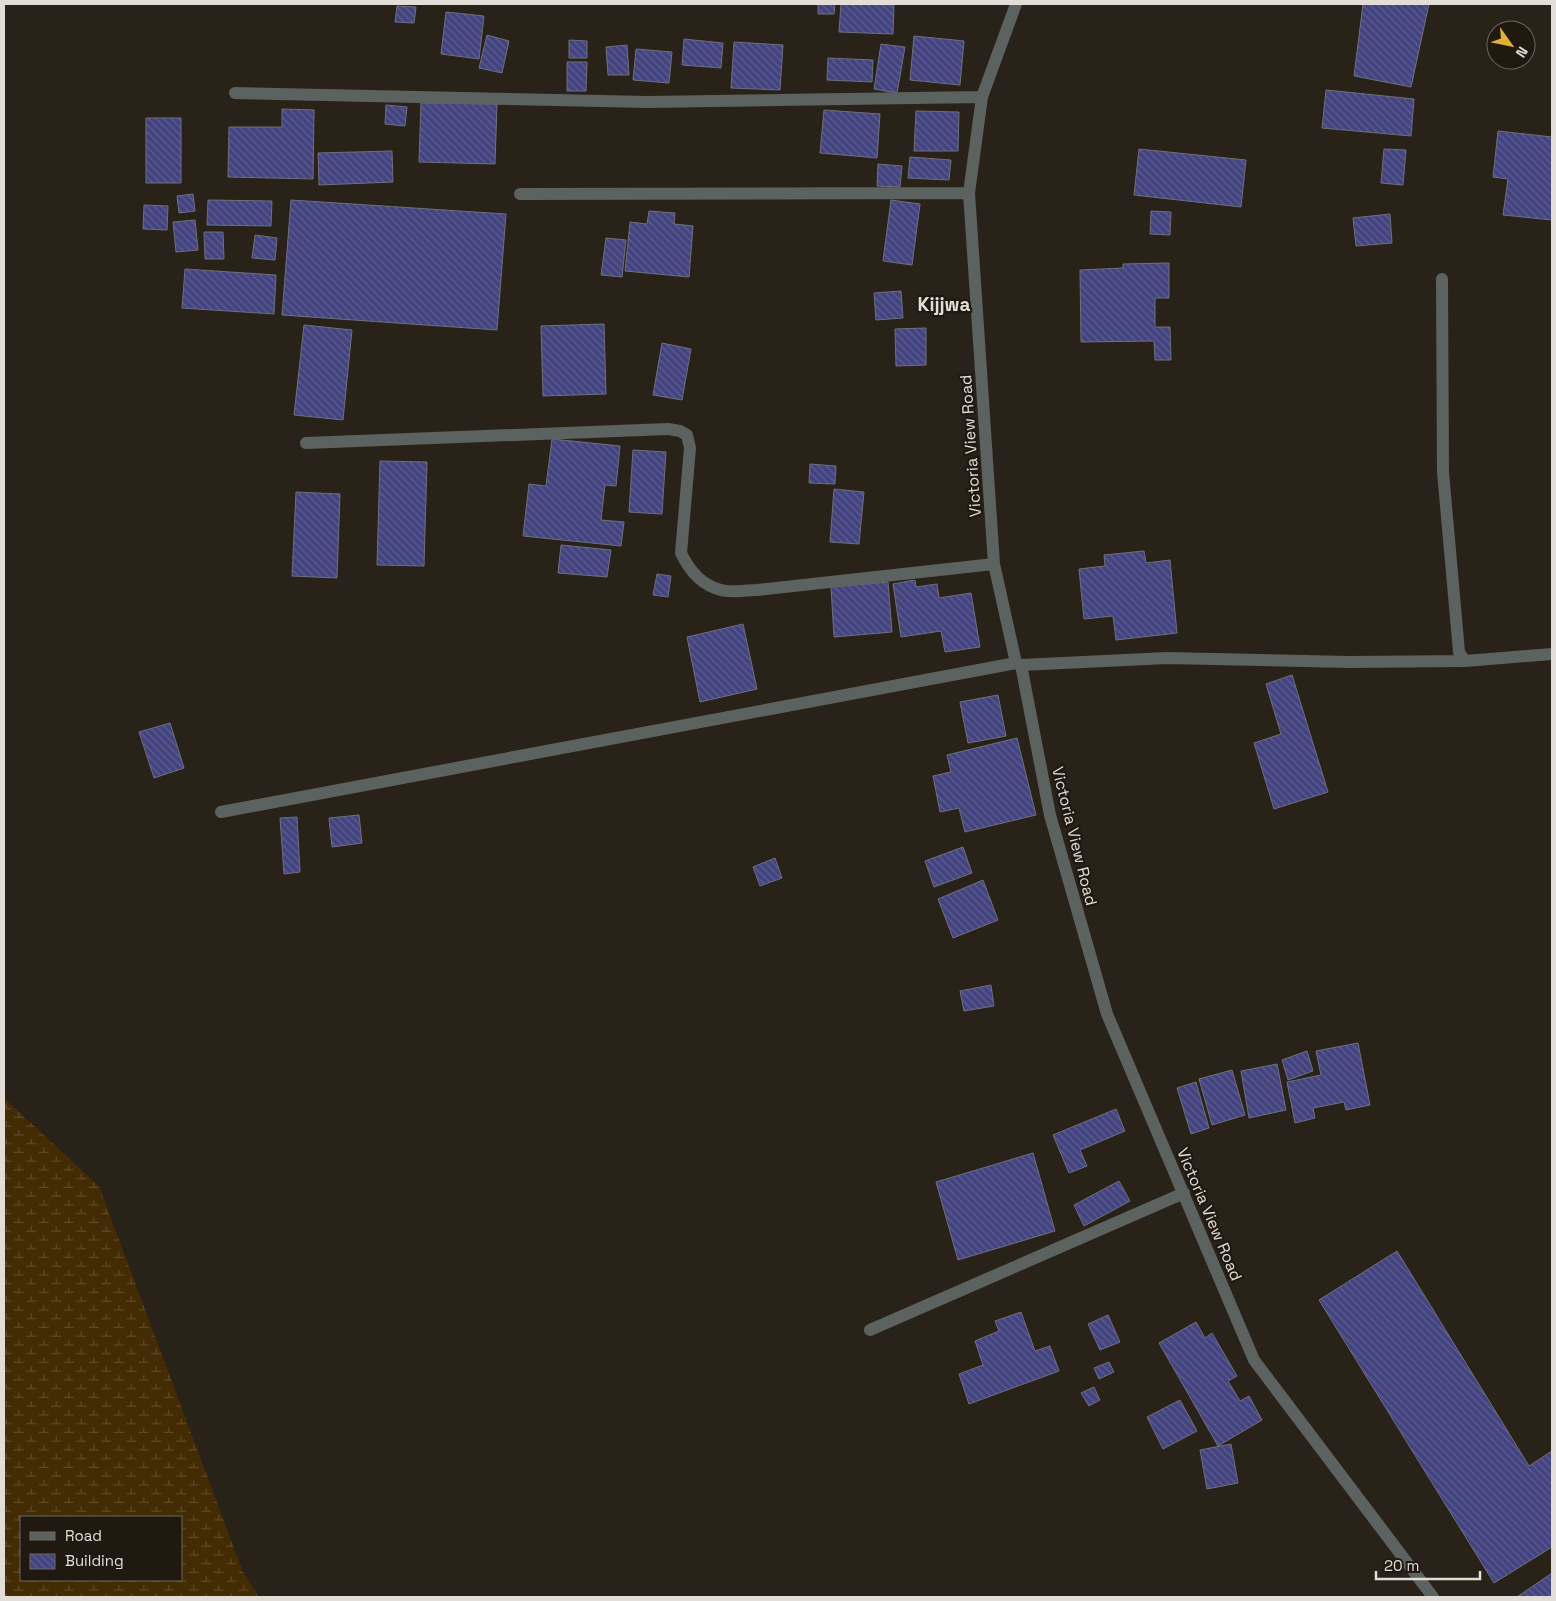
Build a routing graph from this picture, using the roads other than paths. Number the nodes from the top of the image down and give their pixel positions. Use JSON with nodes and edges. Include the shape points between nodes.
{"nodes":[{"id":1,"x":1016,"y":4,"type":"edge"},
{"id":2,"x":235,"y":93,"type":"dead end"},
{"id":3,"x":982,"y":96,"type":"junction"},
{"id":4,"x":969,"y":193,"type":"junction"},
{"id":5,"x":520,"y":194,"type":"dead end"},
{"id":6,"x":1442,"y":279,"type":"dead end"},
{"id":7,"x":306,"y":443,"type":"dead end"},
{"id":8,"x":994,"y":564,"type":"junction"},
{"id":9,"x":1552,"y":654,"type":"edge"},
{"id":10,"x":1465,"y":661,"type":"junction"},
{"id":11,"x":1019,"y":664,"type":"junction"},
{"id":12,"x":221,"y":812,"type":"dead end"},
{"id":13,"x":1184,"y":1193,"type":"junction"},
{"id":14,"x":870,"y":1330,"type":"dead end"},
{"id":15,"x":1433,"y":1597,"type":"edge"}],
"edges":[{"from":1,"to":3,"type":"street","name":"Victoria View Road"},
{"from":2,"to":3,"type":"street","via":[[648,102]]},
{"from":3,"to":4,"type":"street","name":"Victoria View Road"},
{"from":4,"to":5,"type":"street"},
{"from":4,"to":8,"type":"street","name":"Victoria View Road"},
{"from":6,"to":10,"type":"street","via":[[1443,472],[1459,652]]},
{"from":7,"to":8,"type":"street","via":[[680,431],[687,435],[690,448],[681,553],[688,567],[708,585],[722,590],[757,590]]},
{"from":8,"to":11,"type":"street","name":"Victoria View Road"},
{"from":9,"to":10,"type":"street"},
{"from":10,"to":11,"type":"street","via":[[1167,658]]},
{"from":11,"to":12,"type":"street"},
{"from":11,"to":13,"type":"street","name":"Victoria View Road","via":[[1050,815],[1106,1014]]},
{"from":13,"to":14,"type":"street"},
{"from":13,"to":15,"type":"street","name":"Victoria View Road","via":[[1254,1360]]}]}
